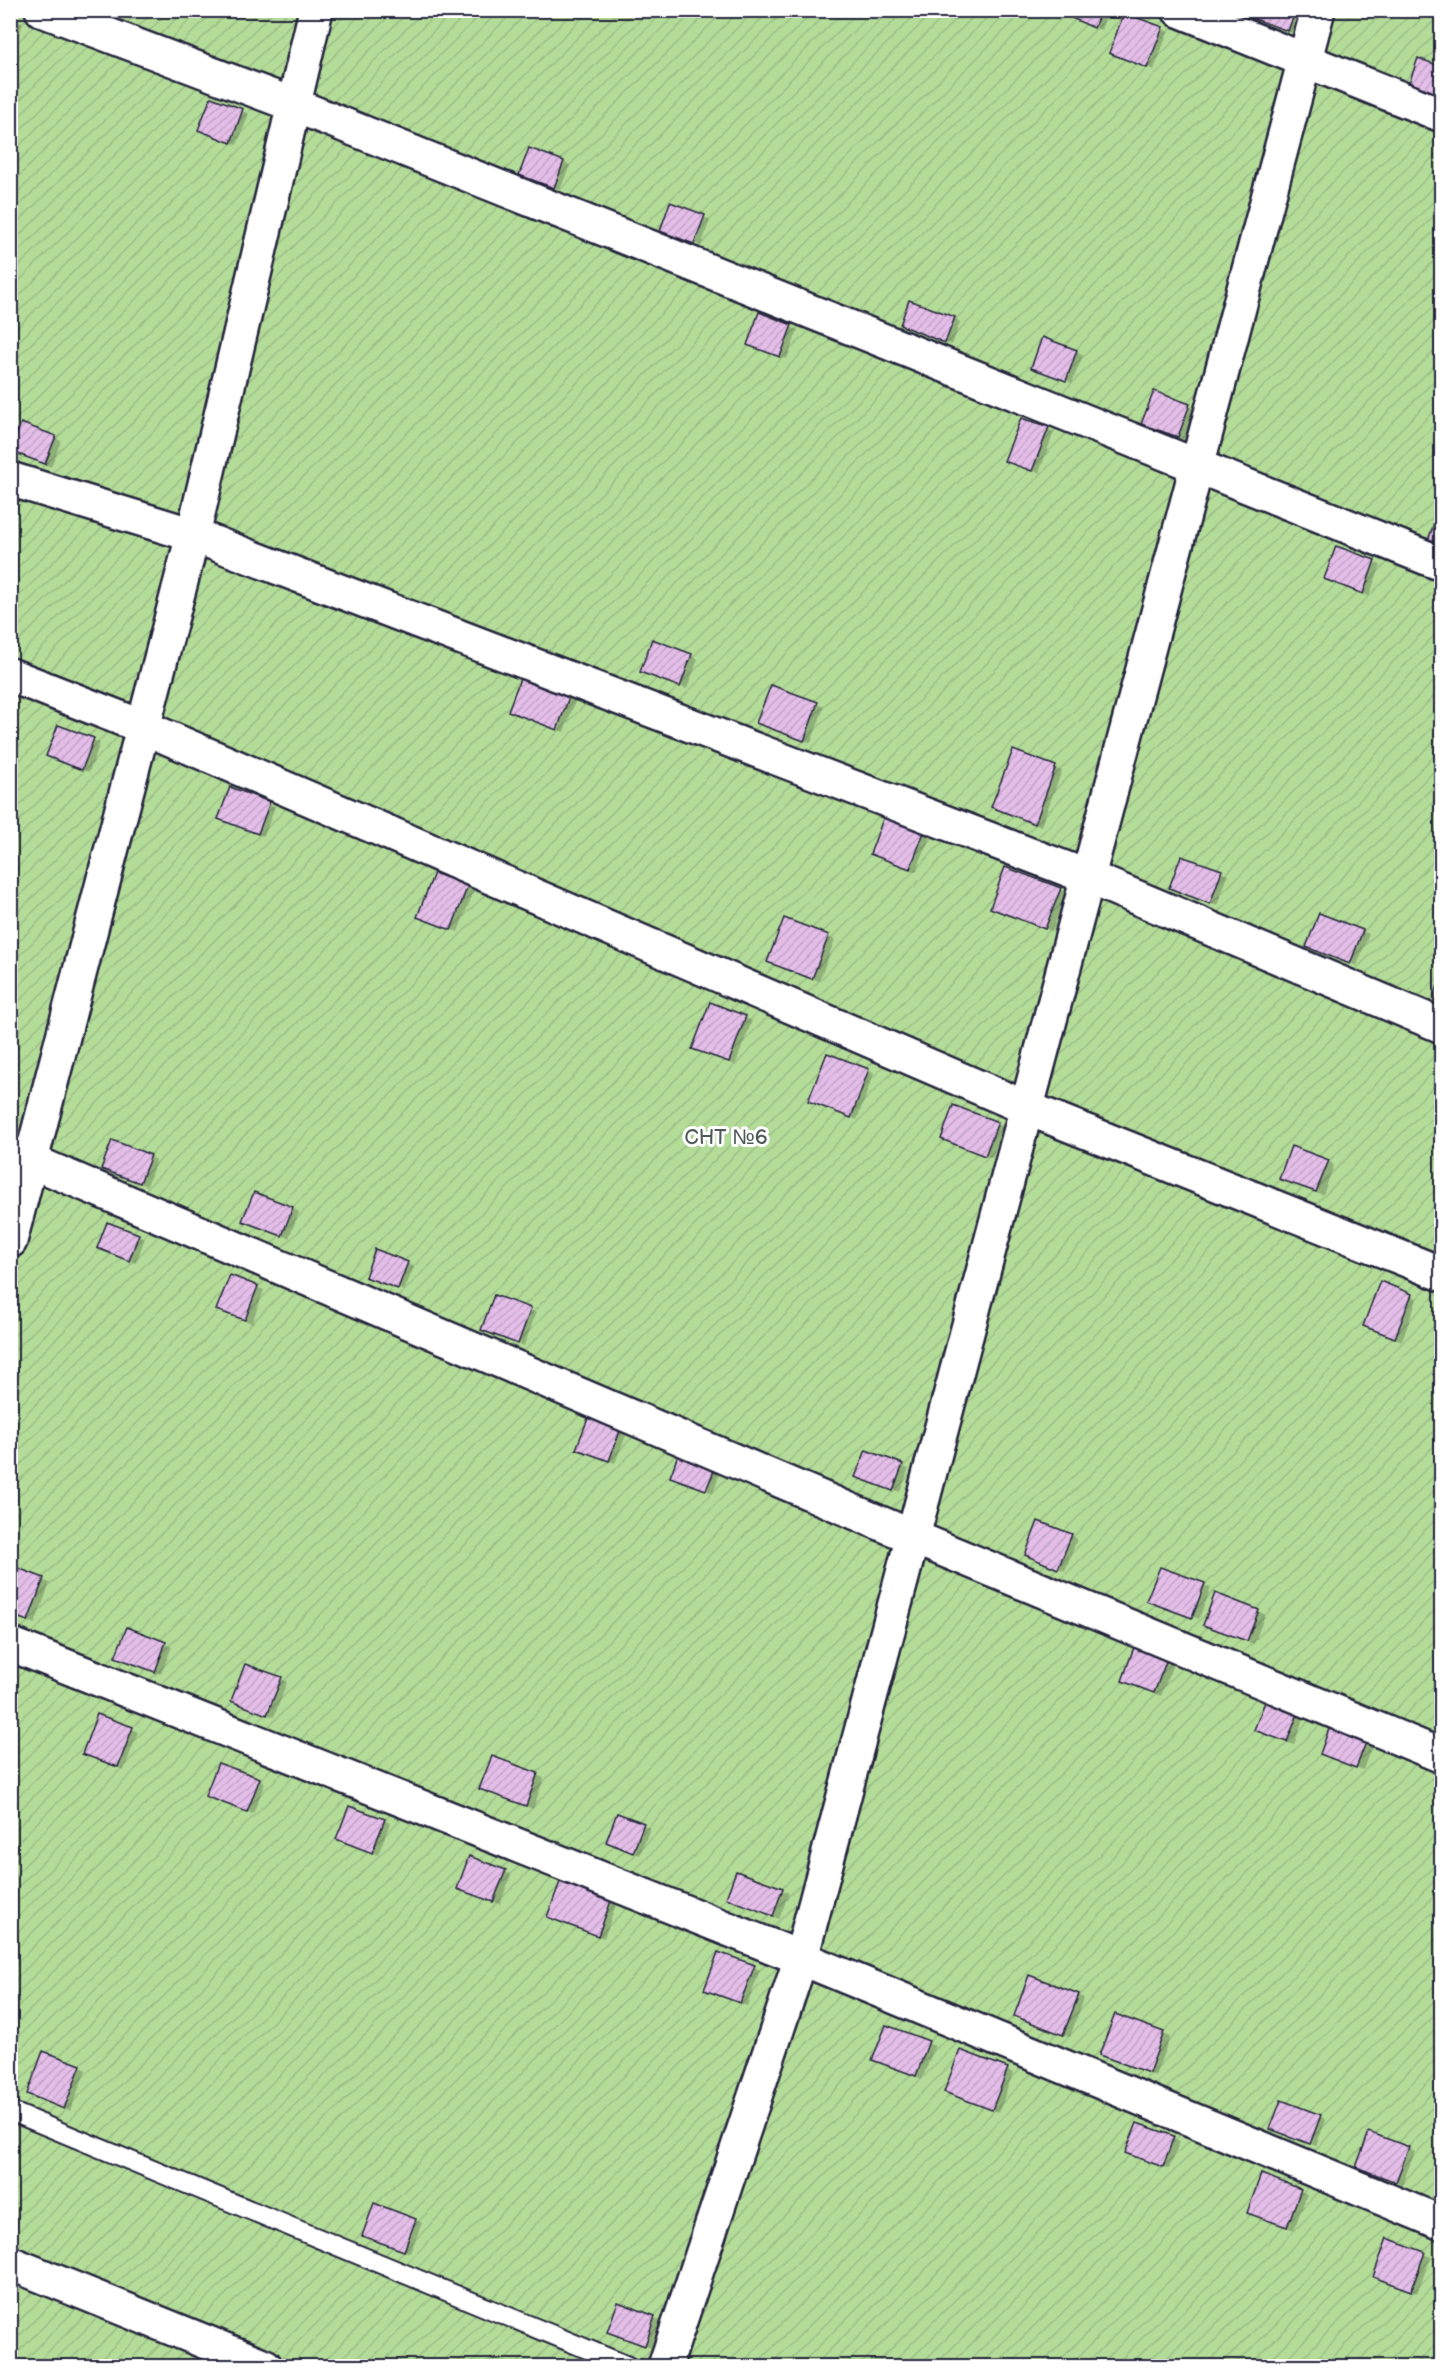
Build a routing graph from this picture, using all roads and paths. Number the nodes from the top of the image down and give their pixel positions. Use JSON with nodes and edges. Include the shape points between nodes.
{"nodes":[{"id":1,"x":42,"y":10,"type":"edge"},
{"id":2,"x":316,"y":10,"type":"edge"},
{"id":3,"x":1179,"y":10,"type":"edge"},
{"id":4,"x":1318,"y":10,"type":"edge"},
{"id":5,"x":1304,"y":61,"type":"junction"},
{"id":6,"x":294,"y":105,"type":"junction"},
{"id":7,"x":1442,"y":115,"type":"edge"},
{"id":8,"x":1198,"y":466,"type":"junction"},
{"id":9,"x":10,"y":479,"type":"edge"},
{"id":10,"x":192,"y":535,"type":"junction"},
{"id":11,"x":1442,"y":564,"type":"edge"},
{"id":12,"x":10,"y":675,"type":"edge"},
{"id":13,"x":143,"y":727,"type":"junction"},
{"id":14,"x":1089,"y":878,"type":"junction"},
{"id":15,"x":1442,"y":1026,"type":"edge"},
{"id":16,"x":1027,"y":1108,"type":"junction"},
{"id":17,"x":22,"y":1157,"type":"edge"},
{"id":18,"x":10,"y":1241,"type":"edge"},
{"id":19,"x":1442,"y":1274,"type":"edge"},
{"id":20,"x":913,"y":1537,"type":"junction"},
{"id":21,"x":10,"y":1644,"type":"edge"},
{"id":22,"x":1442,"y":1756,"type":"edge"},
{"id":23,"x":801,"y":1958,"type":"junction"},
{"id":24,"x":10,"y":2111,"type":"edge"},
{"id":25,"x":1442,"y":2223,"type":"edge"},
{"id":26,"x":10,"y":2263,"type":"edge"},
{"id":27,"x":265,"y":2367,"type":"edge"},
{"id":28,"x":628,"y":2367,"type":"edge"},
{"id":29,"x":665,"y":2367,"type":"edge"}],
"edges":[{"from":1,"to":6,"type":"street"},
{"from":2,"to":6,"type":"street"},
{"from":3,"to":5,"type":"street"},
{"from":4,"to":5,"type":"street"},
{"from":5,"to":7,"type":"street"},
{"from":5,"to":8,"type":"street"},
{"from":6,"to":8,"type":"street"},
{"from":6,"to":10,"type":"street"},
{"from":8,"to":11,"type":"street"},
{"from":8,"to":14,"type":"street"},
{"from":9,"to":10,"type":"street"},
{"from":10,"to":13,"type":"street"},
{"from":10,"to":14,"type":"street"},
{"from":12,"to":13,"type":"street"},
{"from":13,"to":16,"type":"street"},
{"from":13,"to":17,"type":"street"},
{"from":14,"to":15,"type":"street"},
{"from":14,"to":16,"type":"street"},
{"from":16,"to":19,"type":"street"},
{"from":16,"to":20,"type":"street"},
{"from":17,"to":18,"type":"street"},
{"from":17,"to":20,"type":"street"},
{"from":20,"to":22,"type":"street"},
{"from":20,"to":23,"type":"street"},
{"from":21,"to":23,"type":"street"},
{"from":23,"to":25,"type":"street"},
{"from":23,"to":29,"type":"street"},
{"from":24,"to":28,"type":"lane"},
{"from":26,"to":27,"type":"street"}]}
